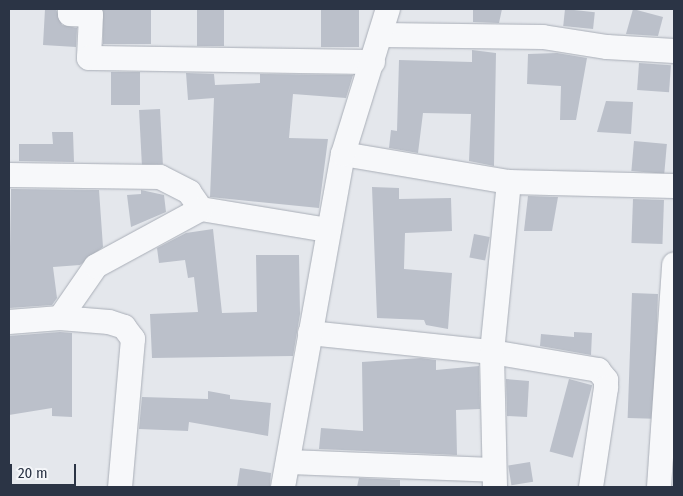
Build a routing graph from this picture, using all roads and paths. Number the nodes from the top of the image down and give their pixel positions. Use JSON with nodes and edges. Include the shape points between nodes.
{"nodes":[{"id":1,"x":70,"y":9,"type":"edge"},
{"id":2,"x":388,"y":9,"type":"edge"},
{"id":3,"x":381,"y":36,"type":"junction"},
{"id":4,"x":674,"y":51,"type":"edge"},
{"id":5,"x":374,"y":62,"type":"junction"},
{"id":6,"x":343,"y":154,"type":"junction"},
{"id":7,"x":9,"y":175,"type":"edge"},
{"id":8,"x":509,"y":182,"type":"junction"},
{"id":9,"x":674,"y":186,"type":"edge"},
{"id":10,"x":201,"y":210,"type":"junction"},
{"id":11,"x":328,"y":230,"type":"junction"},
{"id":12,"x":674,"y":265,"type":"edge"},
{"id":13,"x":60,"y":318,"type":"junction"},
{"id":14,"x":9,"y":322,"type":"edge"},
{"id":15,"x":310,"y":333,"type":"junction"},
{"id":16,"x":492,"y":352,"type":"junction"},
{"id":17,"x":288,"y":462,"type":"junction"},
{"id":18,"x":495,"y":479,"type":"edge"},
{"id":19,"x":120,"y":487,"type":"edge"},
{"id":20,"x":283,"y":487,"type":"edge"},
{"id":21,"x":591,"y":487,"type":"edge"},
{"id":22,"x":660,"y":487,"type":"edge"}],
"edges":[{"from":1,"to":5,"type":"street","via":[[70,14],[91,15],[89,58]]},
{"from":2,"to":3,"type":"street"},
{"from":3,"to":4,"type":"street","via":[[543,36],[607,47]]},
{"from":3,"to":5,"type":"street"},
{"from":5,"to":6,"type":"street"},
{"from":6,"to":8,"type":"street"},
{"from":6,"to":11,"type":"street"},
{"from":7,"to":10,"type":"street","via":[[160,177],[189,192]]},
{"from":8,"to":9,"type":"street"},
{"from":8,"to":16,"type":"street"},
{"from":10,"to":11,"type":"street"},
{"from":10,"to":13,"type":"street","via":[[96,266]]},
{"from":11,"to":15,"type":"street"},
{"from":12,"to":22,"type":"street"},
{"from":13,"to":14,"type":"street"},
{"from":13,"to":19,"type":"street","via":[[109,322],[124,327],[133,339]]},
{"from":15,"to":16,"type":"street"},
{"from":15,"to":17,"type":"street"},
{"from":16,"to":18,"type":"street"},
{"from":16,"to":21,"type":"street","via":[[604,374],[606,388]]},
{"from":17,"to":18,"type":"street"},
{"from":17,"to":20,"type":"street"}]}
